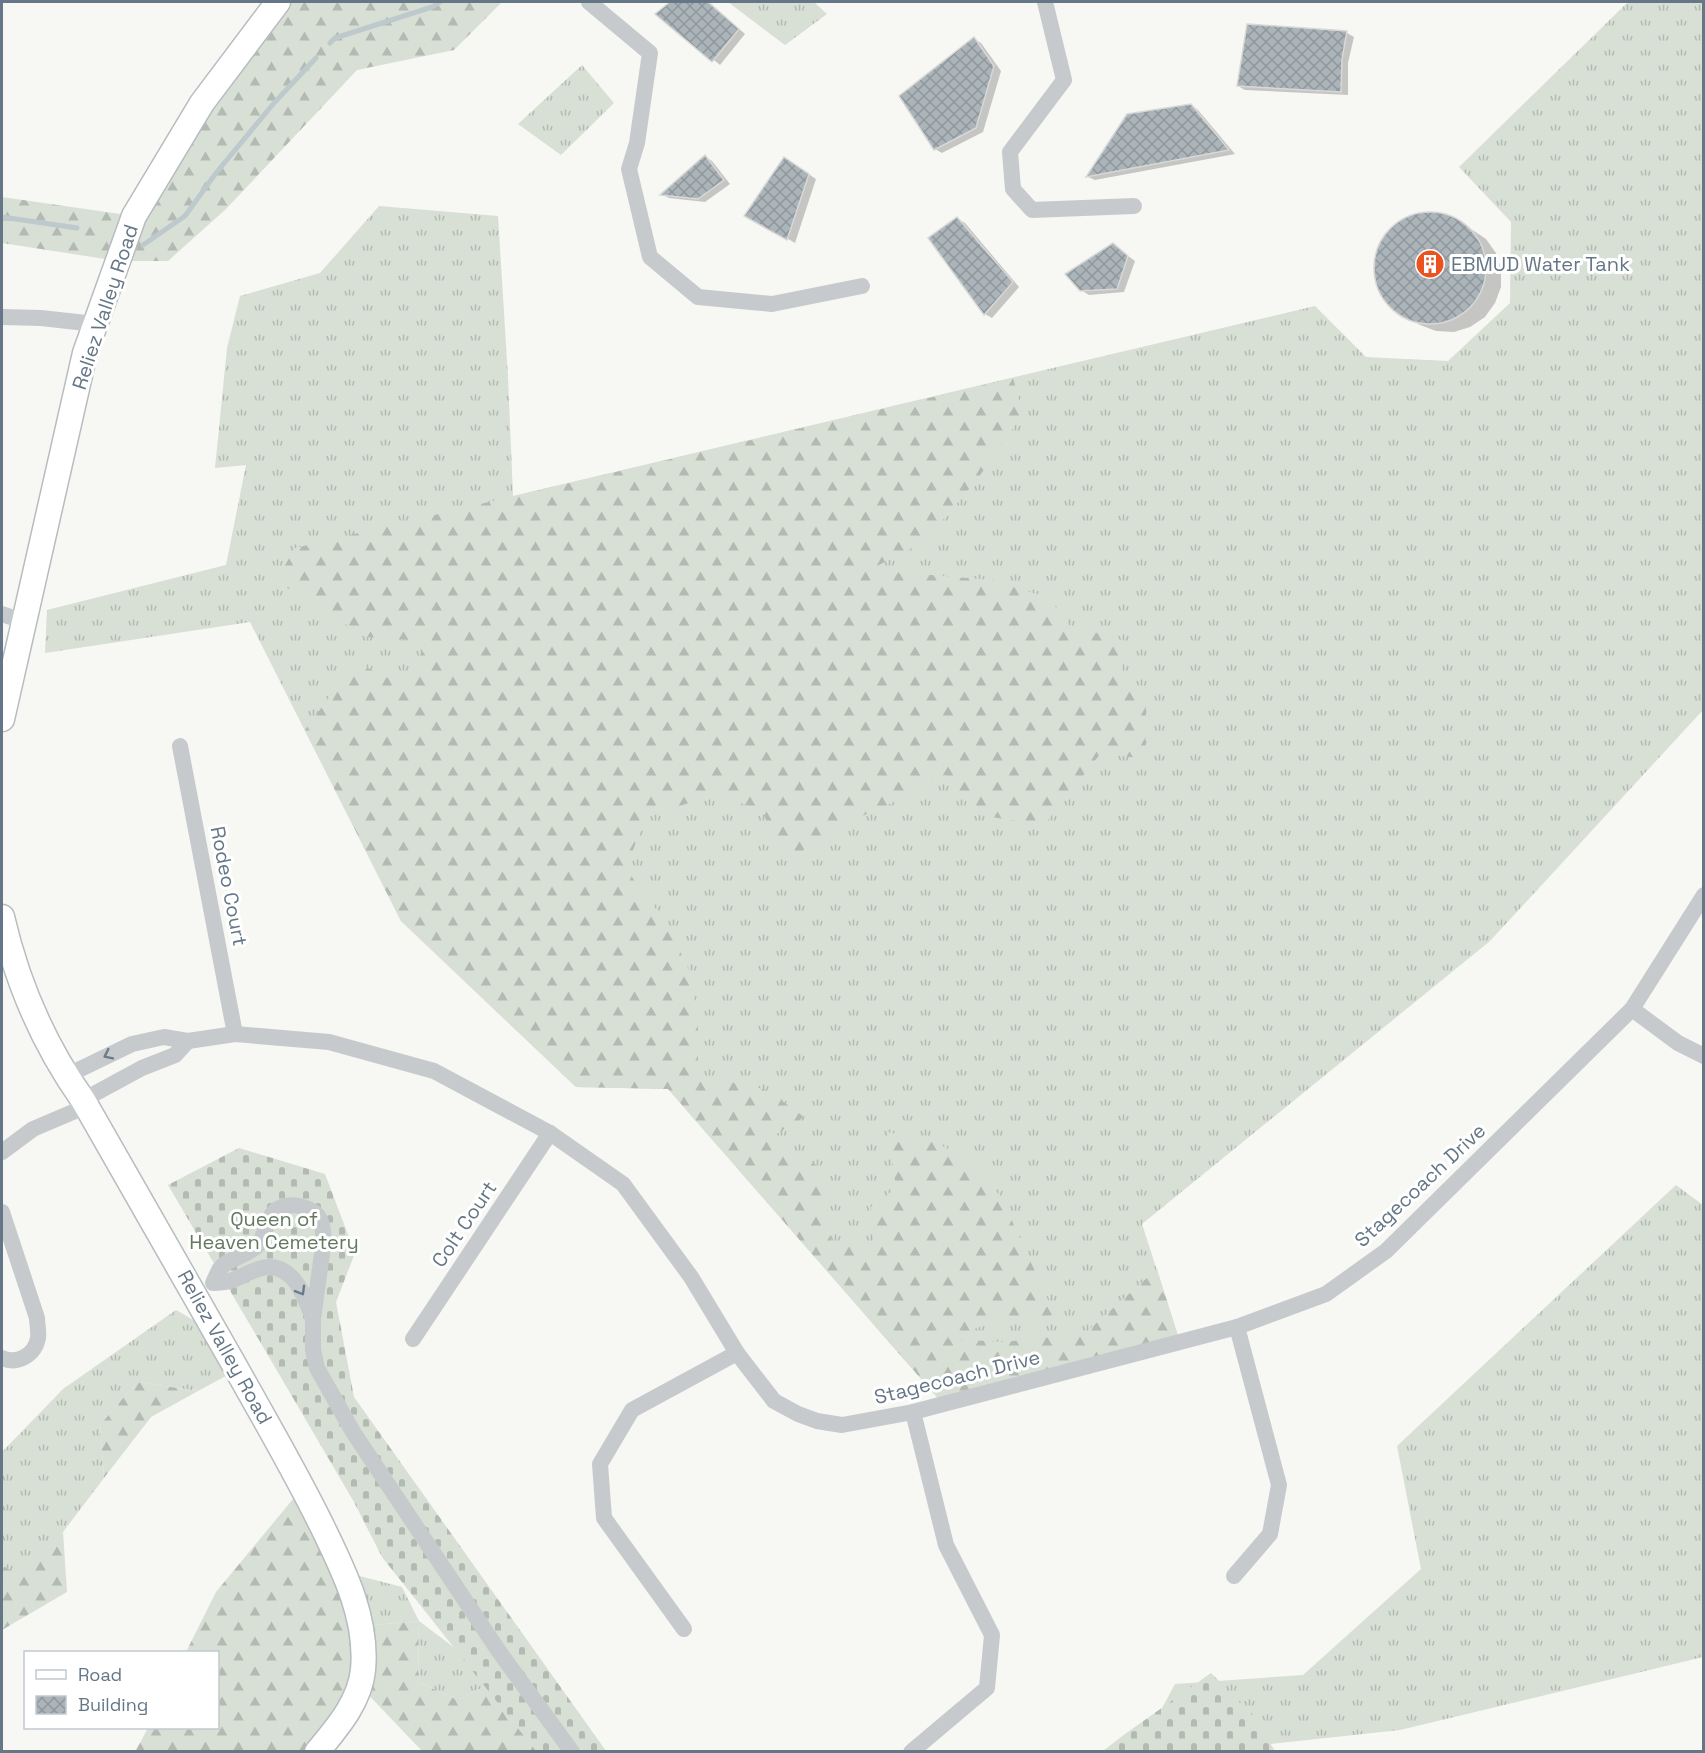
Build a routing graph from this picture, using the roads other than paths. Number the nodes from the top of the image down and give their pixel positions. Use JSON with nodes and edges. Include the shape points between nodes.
{"nodes":[{"id":1,"x":278,"y":2,"type":"edge"},
{"id":2,"x":589,"y":2,"type":"edge"},
{"id":3,"x":1045,"y":2,"type":"edge"},
{"id":4,"x":1134,"y":206,"type":"dead end"},
{"id":5,"x":862,"y":286,"type":"dead end"},
{"id":6,"x":2,"y":316,"type":"edge"},
{"id":7,"x":95,"y":324,"type":"junction"},
{"id":8,"x":2,"y":614,"type":"edge"},
{"id":9,"x":25,"y":622,"type":"junction"},
{"id":10,"x":2,"y":719,"type":"edge"},
{"id":11,"x":180,"y":746,"type":"dead end"},
{"id":12,"x":1704,"y":895,"type":"edge"},
{"id":13,"x":2,"y":917,"type":"edge"},
{"id":14,"x":1632,"y":1009,"type":"junction"},
{"id":15,"x":236,"y":1034,"type":"junction"},
{"id":16,"x":188,"y":1041,"type":"junction"},
{"id":17,"x":132,"y":1044,"type":"junction"},
{"id":18,"x":1704,"y":1056,"type":"edge"},
{"id":19,"x":142,"y":1068,"type":"junction"},
{"id":20,"x":66,"y":1076,"type":"junction"},
{"id":21,"x":85,"y":1103,"type":"junction"},
{"id":22,"x":550,"y":1133,"type":"junction"},
{"id":23,"x":2,"y":1152,"type":"edge"},
{"id":24,"x":2,"y":1212,"type":"edge"},
{"id":25,"x":259,"y":1243,"type":"junction"},
{"id":26,"x":272,"y":1268,"type":"junction"},
{"id":27,"x":204,"y":1289,"type":"junction"},
{"id":28,"x":313,"y":1319,"type":"junction"},
{"id":29,"x":1237,"y":1327,"type":"junction"},
{"id":30,"x":413,"y":1339,"type":"dead end"},
{"id":31,"x":738,"y":1353,"type":"junction"},
{"id":32,"x":2,"y":1358,"type":"edge"},
{"id":33,"x":913,"y":1412,"type":"junction"},
{"id":34,"x":1234,"y":1576,"type":"dead end"},
{"id":35,"x":684,"y":1629,"type":"dead end"},
{"id":36,"x":316,"y":1752,"type":"edge"},
{"id":37,"x":572,"y":1752,"type":"edge"},
{"id":38,"x":911,"y":1752,"type":"edge"}],
"edges":[{"from":1,"to":7,"type":"main road","name":"Reliez Valley Road","via":[[202,103],[134,216]]},
{"from":2,"to":5,"type":"street","via":[[650,53],[637,143],[629,169],[650,257],[698,297],[772,304]]},
{"from":3,"to":4,"type":"street","via":[[1064,80],[1010,152],[1013,189],[1032,210]]},
{"from":6,"to":7,"type":"street"},
{"from":7,"to":9,"type":"main road","name":"Reliez Valley Road","via":[[85,353]]},
{"from":8,"to":9,"type":"street"},
{"from":9,"to":10,"type":"main road","name":"Reliez Valley Road"},
{"from":11,"to":15,"type":"street","name":"Rodeo Court"},
{"from":12,"to":14,"type":"street","name":"Stagecoach Drive"},
{"from":13,"to":20,"type":"main road","name":"Reliez Valley Road","via":[[10,953],[37,1022]]},
{"from":14,"to":18,"type":"street","via":[[1678,1043]]},
{"from":14,"to":29,"type":"street","name":"Stagecoach Drive","via":[[1386,1251],[1326,1294]]},
{"from":15,"to":16,"type":"street","name":"Stagecoach Drive"},
{"from":15,"to":22,"type":"street","name":"Stagecoach Drive","via":[[329,1042],[434,1071]]},
{"from":16,"to":17,"type":"street","name":"Stagecoach Drive","via":[[164,1037]]},
{"from":16,"to":19,"type":"street","name":"Stagecoach Drive","via":[[175,1055]]},
{"from":17,"to":19,"type":"street"},
{"from":17,"to":20,"type":"street","name":"Stagecoach Drive","one_way":true},
{"from":19,"to":21,"type":"street","name":"Stagecoach Drive"},
{"from":20,"to":21,"type":"main road","name":"Reliez Valley Road"},
{"from":21,"to":23,"type":"street","name":"Stagecoach Drive","via":[[33,1130]]},
{"from":21,"to":27,"type":"main road","name":"Reliez Valley Road"},
{"from":22,"to":30,"type":"street","name":"Colt Court"},
{"from":22,"to":31,"type":"street","name":"Stagecoach Drive","via":[[623,1184],[692,1277]]},
{"from":24,"to":32,"type":"street","via":[[37,1318],[39,1336],[28,1355],[16,1360]]},
{"from":25,"to":26,"type":"street"},
{"from":25,"to":27,"type":"street","via":[[220,1268]]},
{"from":25,"to":28,"type":"street","via":[[268,1221],[286,1206],[299,1205],[319,1217],[324,1239]]},
{"from":26,"to":27,"type":"street"},
{"from":26,"to":28,"type":"street","one_way":true,"via":[[288,1274],[298,1286]]},
{"from":27,"to":36,"type":"main road","name":"Reliez Valley Road","via":[[344,1572],[362,1626],[360,1686],[341,1723]]},
{"from":28,"to":37,"type":"street","via":[[317,1368],[353,1432],[498,1650]]},
{"from":29,"to":33,"type":"street","name":"Stagecoach Drive"},
{"from":29,"to":34,"type":"street","via":[[1279,1485],[1270,1533]]},
{"from":31,"to":33,"type":"street","name":"Stagecoach Drive","via":[[774,1401],[817,1421],[842,1425]]},
{"from":31,"to":35,"type":"street","via":[[632,1410],[600,1464],[604,1518]]},
{"from":33,"to":38,"type":"street","via":[[946,1545],[992,1635],[987,1688]]}]}
